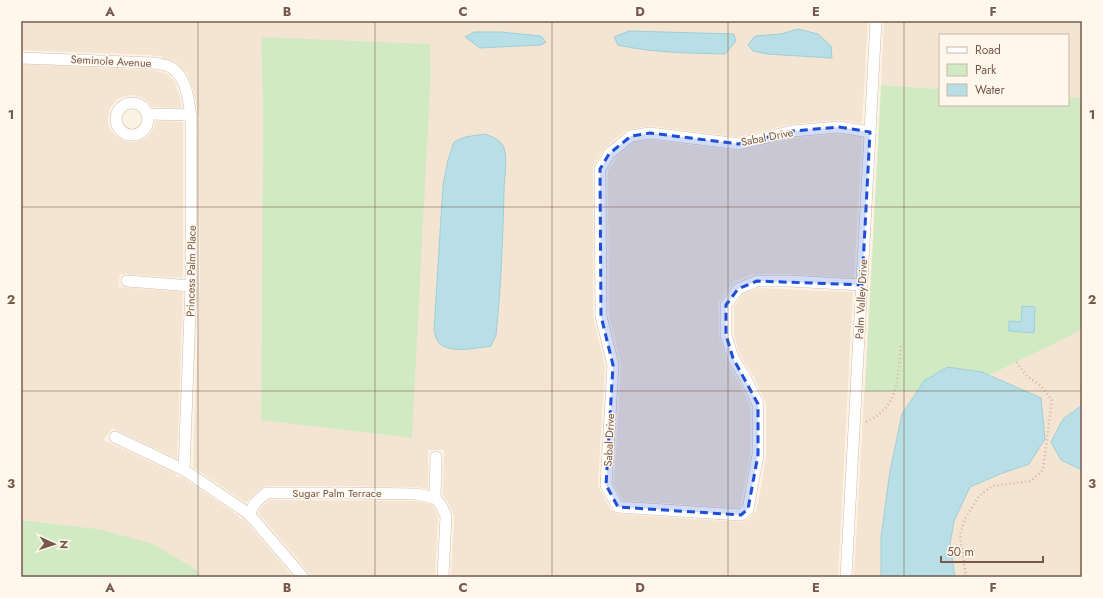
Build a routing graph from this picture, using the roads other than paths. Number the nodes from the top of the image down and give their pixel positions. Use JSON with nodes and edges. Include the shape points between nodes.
{"nodes":[{"id":1,"x":876,"y":21,"type":"edge"},
{"id":2,"x":21,"y":58,"type":"edge"},
{"id":3,"x":147,"y":114,"type":"dead end"},
{"id":4,"x":191,"y":115,"type":"junction"},
{"id":5,"x":870,"y":132,"type":"junction"},
{"id":6,"x":127,"y":281,"type":"dead end"},
{"id":7,"x":862,"y":285,"type":"junction"},
{"id":8,"x":191,"y":286,"type":"junction"},
{"id":9,"x":115,"y":437,"type":"dead end"},
{"id":10,"x":436,"y":457,"type":"dead end"},
{"id":11,"x":184,"y":470,"type":"junction"},
{"id":12,"x":435,"y":498,"type":"junction"},
{"id":13,"x":249,"y":514,"type":"junction"},
{"id":14,"x":303,"y":577,"type":"edge"},
{"id":15,"x":443,"y":577,"type":"edge"},
{"id":16,"x":846,"y":577,"type":"edge"}],
"edges":[{"from":1,"to":5,"type":"street","name":"Palm Valley Drive"},
{"from":2,"to":4,"type":"street","name":"Seminole Avenue","via":[[154,63],[172,68],[181,76]]},
{"from":3,"to":4,"type":"street"},
{"from":4,"to":8,"type":"street","name":"Princess Palm Place"},
{"from":5,"to":7,"type":"street","name":"Palm Valley Drive"},
{"from":5,"to":7,"type":"street","name":"Sabal Drive","via":[[839,127],[793,131],[739,144],[650,133],[631,136],[609,154],[600,169],[601,316],[613,365],[606,485],[618,507],[741,515],[748,509],[758,455],[758,404],[733,358],[726,335],[726,305],[738,289],[757,281]]},
{"from":6,"to":8,"type":"street"},
{"from":7,"to":16,"type":"street","name":"Palm Valley Drive"},
{"from":8,"to":11,"type":"street","name":"Princess Palm Place"},
{"from":9,"to":11,"type":"street"},
{"from":10,"to":12,"type":"street"},
{"from":11,"to":13,"type":"street"},
{"from":12,"to":13,"type":"street","name":"Sugar Palm Terrace","via":[[416,494],[266,494]]},
{"from":12,"to":15,"type":"street","via":[[446,516]]},
{"from":13,"to":14,"type":"street"}]}
